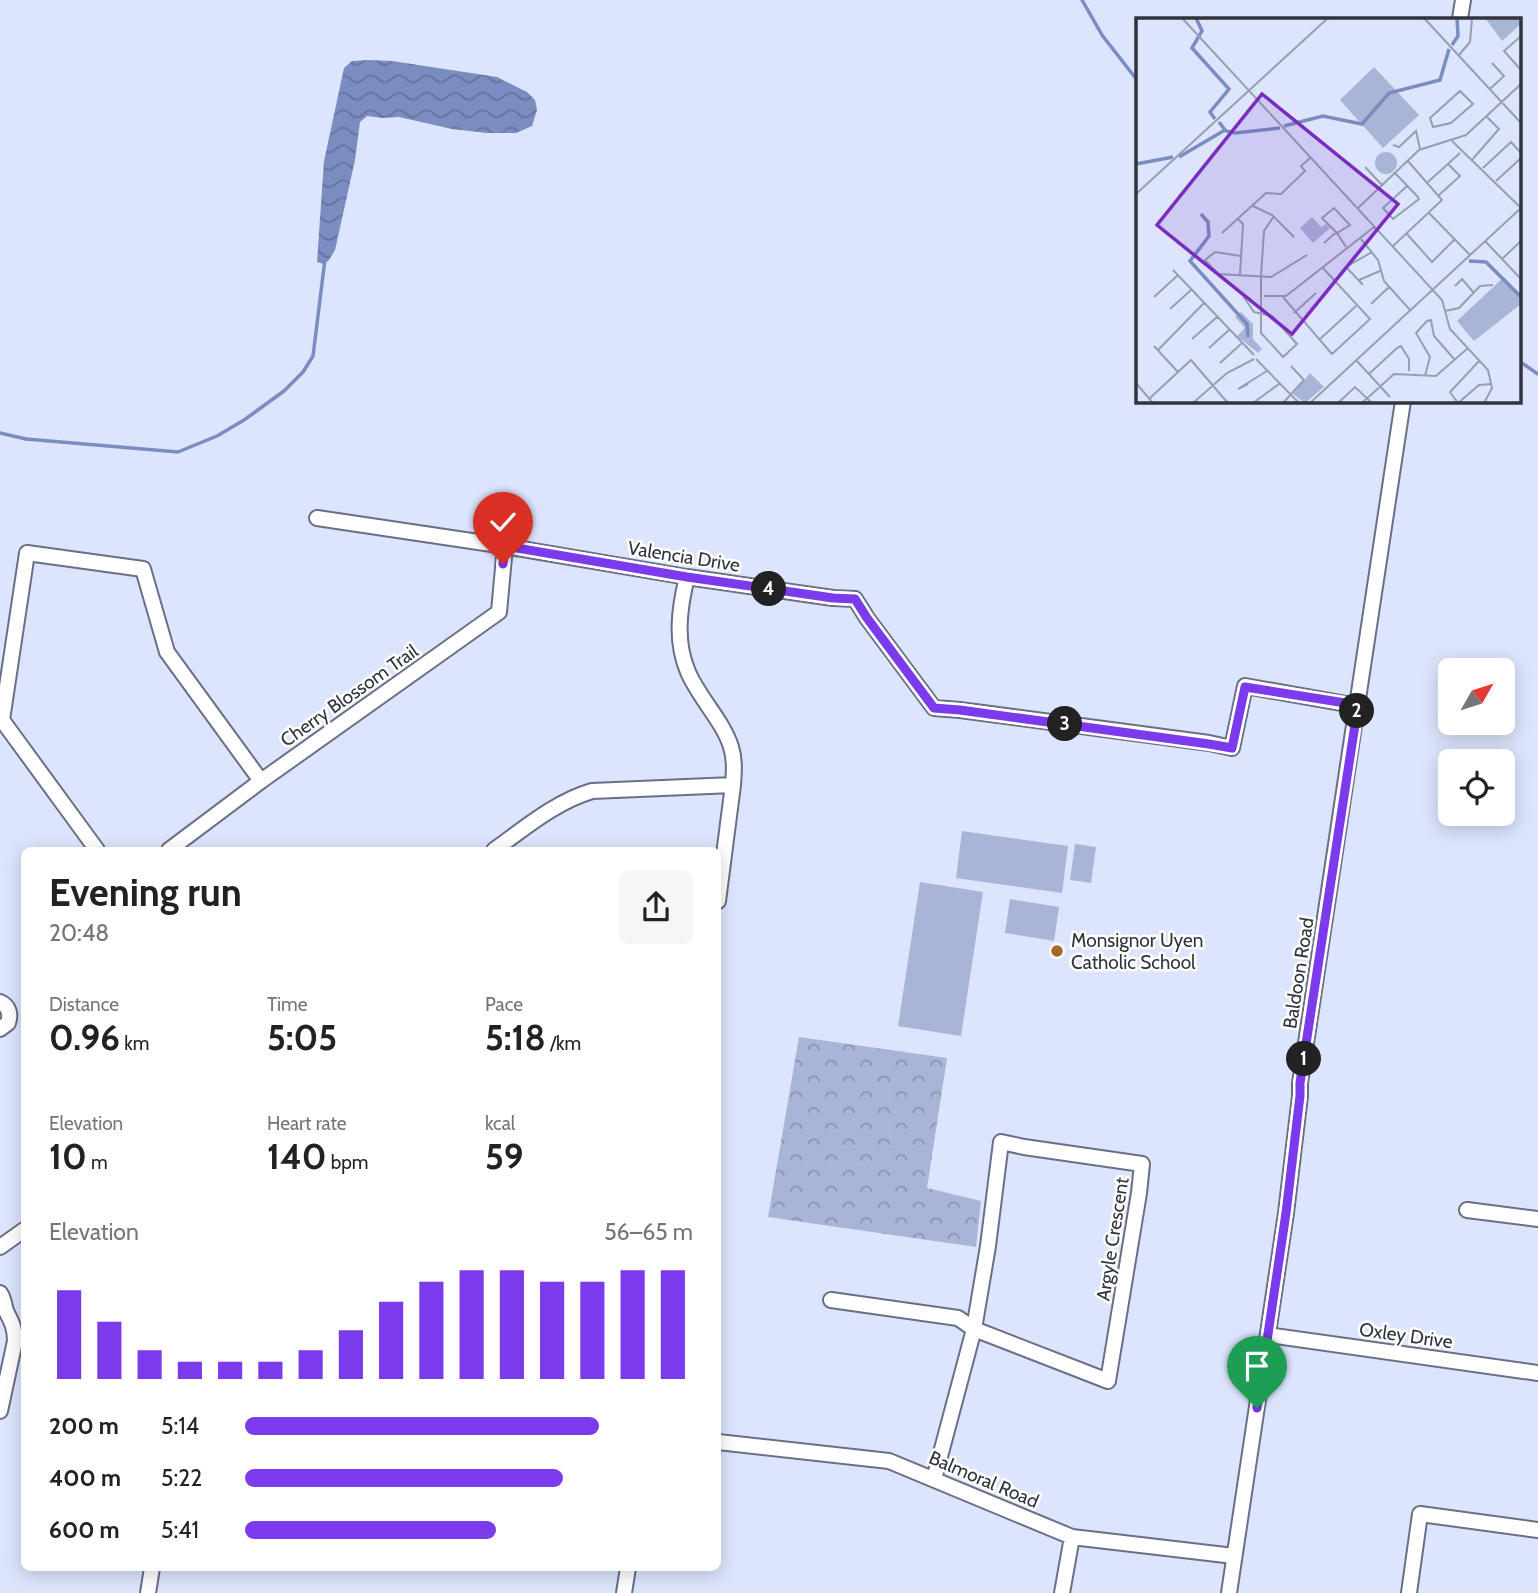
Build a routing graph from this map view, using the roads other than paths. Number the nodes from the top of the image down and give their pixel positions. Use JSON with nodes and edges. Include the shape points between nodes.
{"nodes":[{"id":1,"x":1463,"y":0,"type":"edge"},
{"id":2,"x":1460,"y":18,"type":"edge"},
{"id":3,"x":1403,"y":402,"type":"edge"},
{"id":4,"x":317,"y":518,"type":"dead end"},
{"id":5,"x":505,"y":546,"type":"junction"},
{"id":6,"x":687,"y":577,"type":"junction"},
{"id":7,"x":1358,"y":705,"type":"junction"},
{"id":8,"x":261,"y":781,"type":"junction"},
{"id":9,"x":733,"y":785,"type":"junction"},
{"id":10,"x":95,"y":847,"type":"edge"},
{"id":11,"x":173,"y":847,"type":"edge"},
{"id":12,"x":498,"y":847,"type":"edge"},
{"id":13,"x":721,"y":878,"type":"edge"},
{"id":14,"x":0,"y":1002,"type":"edge"},
{"id":15,"x":0,"y":1029,"type":"edge"},
{"id":16,"x":1467,"y":1210,"type":"dead end"},
{"id":17,"x":1538,"y":1219,"type":"edge"},
{"id":18,"x":21,"y":1232,"type":"edge"},
{"id":19,"x":0,"y":1247,"type":"edge"},
{"id":20,"x":0,"y":1293,"type":"edge"},
{"id":21,"x":831,"y":1300,"type":"dead end"},
{"id":22,"x":3,"y":1308,"type":"edge"},
{"id":23,"x":974,"y":1329,"type":"junction"},
{"id":24,"x":1268,"y":1335,"type":"junction"},
{"id":25,"x":1538,"y":1373,"type":"edge"},
{"id":26,"x":0,"y":1411,"type":"edge"},
{"id":27,"x":721,"y":1441,"type":"edge"},
{"id":28,"x":934,"y":1479,"type":"junction"},
{"id":29,"x":1538,"y":1530,"type":"edge"},
{"id":30,"x":1072,"y":1537,"type":"junction"},
{"id":31,"x":1234,"y":1556,"type":"junction"},
{"id":32,"x":152,"y":1571,"type":"edge"},
{"id":33,"x":628,"y":1571,"type":"edge"},
{"id":34,"x":148,"y":1593,"type":"edge"},
{"id":35,"x":624,"y":1593,"type":"edge"},
{"id":36,"x":1062,"y":1593,"type":"edge"},
{"id":37,"x":1229,"y":1593,"type":"edge"},
{"id":38,"x":1409,"y":1593,"type":"edge"}],
"edges":[{"from":1,"to":2,"type":"street"},
{"from":3,"to":7,"type":"street","name":"Baldoon Road"},
{"from":4,"to":5,"type":"street","name":"Valencia Drive"},
{"from":5,"to":6,"type":"street","name":"Valencia Drive"},
{"from":5,"to":8,"type":"street","name":"Cherry Blossom Trail","via":[[499,612]]},
{"from":6,"to":7,"type":"street","name":"Valencia Drive","via":[[855,599],[934,708],[1232,748],[1245,687]]},
{"from":6,"to":9,"type":"street","via":[[680,646],[688,672],[730,746]]},
{"from":7,"to":24,"type":"street","name":"Baldoon Road","via":[[1300,1083]]},
{"from":8,"to":10,"type":"street","via":[[167,652],[143,569],[27,553],[2,720]]},
{"from":8,"to":11,"type":"street","name":"Cherry Blossom Trail"},
{"from":9,"to":12,"type":"street","via":[[592,790],[556,806]]},
{"from":9,"to":13,"type":"street"},
{"from":14,"to":15,"type":"street","via":[[10,1014]]},
{"from":16,"to":17,"type":"street"},
{"from":18,"to":19,"type":"street"},
{"from":20,"to":22,"type":"street"},
{"from":21,"to":23,"type":"street","via":[[958,1318]]},
{"from":22,"to":26,"type":"street","via":[[13,1323],[15,1342]]},
{"from":23,"to":23,"type":"street","name":"Argyle Crescent","via":[[1108,1381],[1142,1164],[1001,1142]]},
{"from":23,"to":28,"type":"street","name":"Argyle Crescent"},
{"from":24,"to":25,"type":"street","name":"Oxley Drive"},
{"from":24,"to":31,"type":"street","name":"Baldoon Road"},
{"from":27,"to":28,"type":"street","name":"Balmoral Road","via":[[889,1461]]},
{"from":28,"to":30,"type":"street","name":"Balmoral Road"},
{"from":29,"to":38,"type":"street","via":[[1420,1514]]},
{"from":30,"to":31,"type":"street","name":"Balmoral Road"},
{"from":30,"to":36,"type":"street"},
{"from":31,"to":37,"type":"street","name":"Baldoon Road"},
{"from":32,"to":34,"type":"street"},
{"from":33,"to":35,"type":"street"}]}
